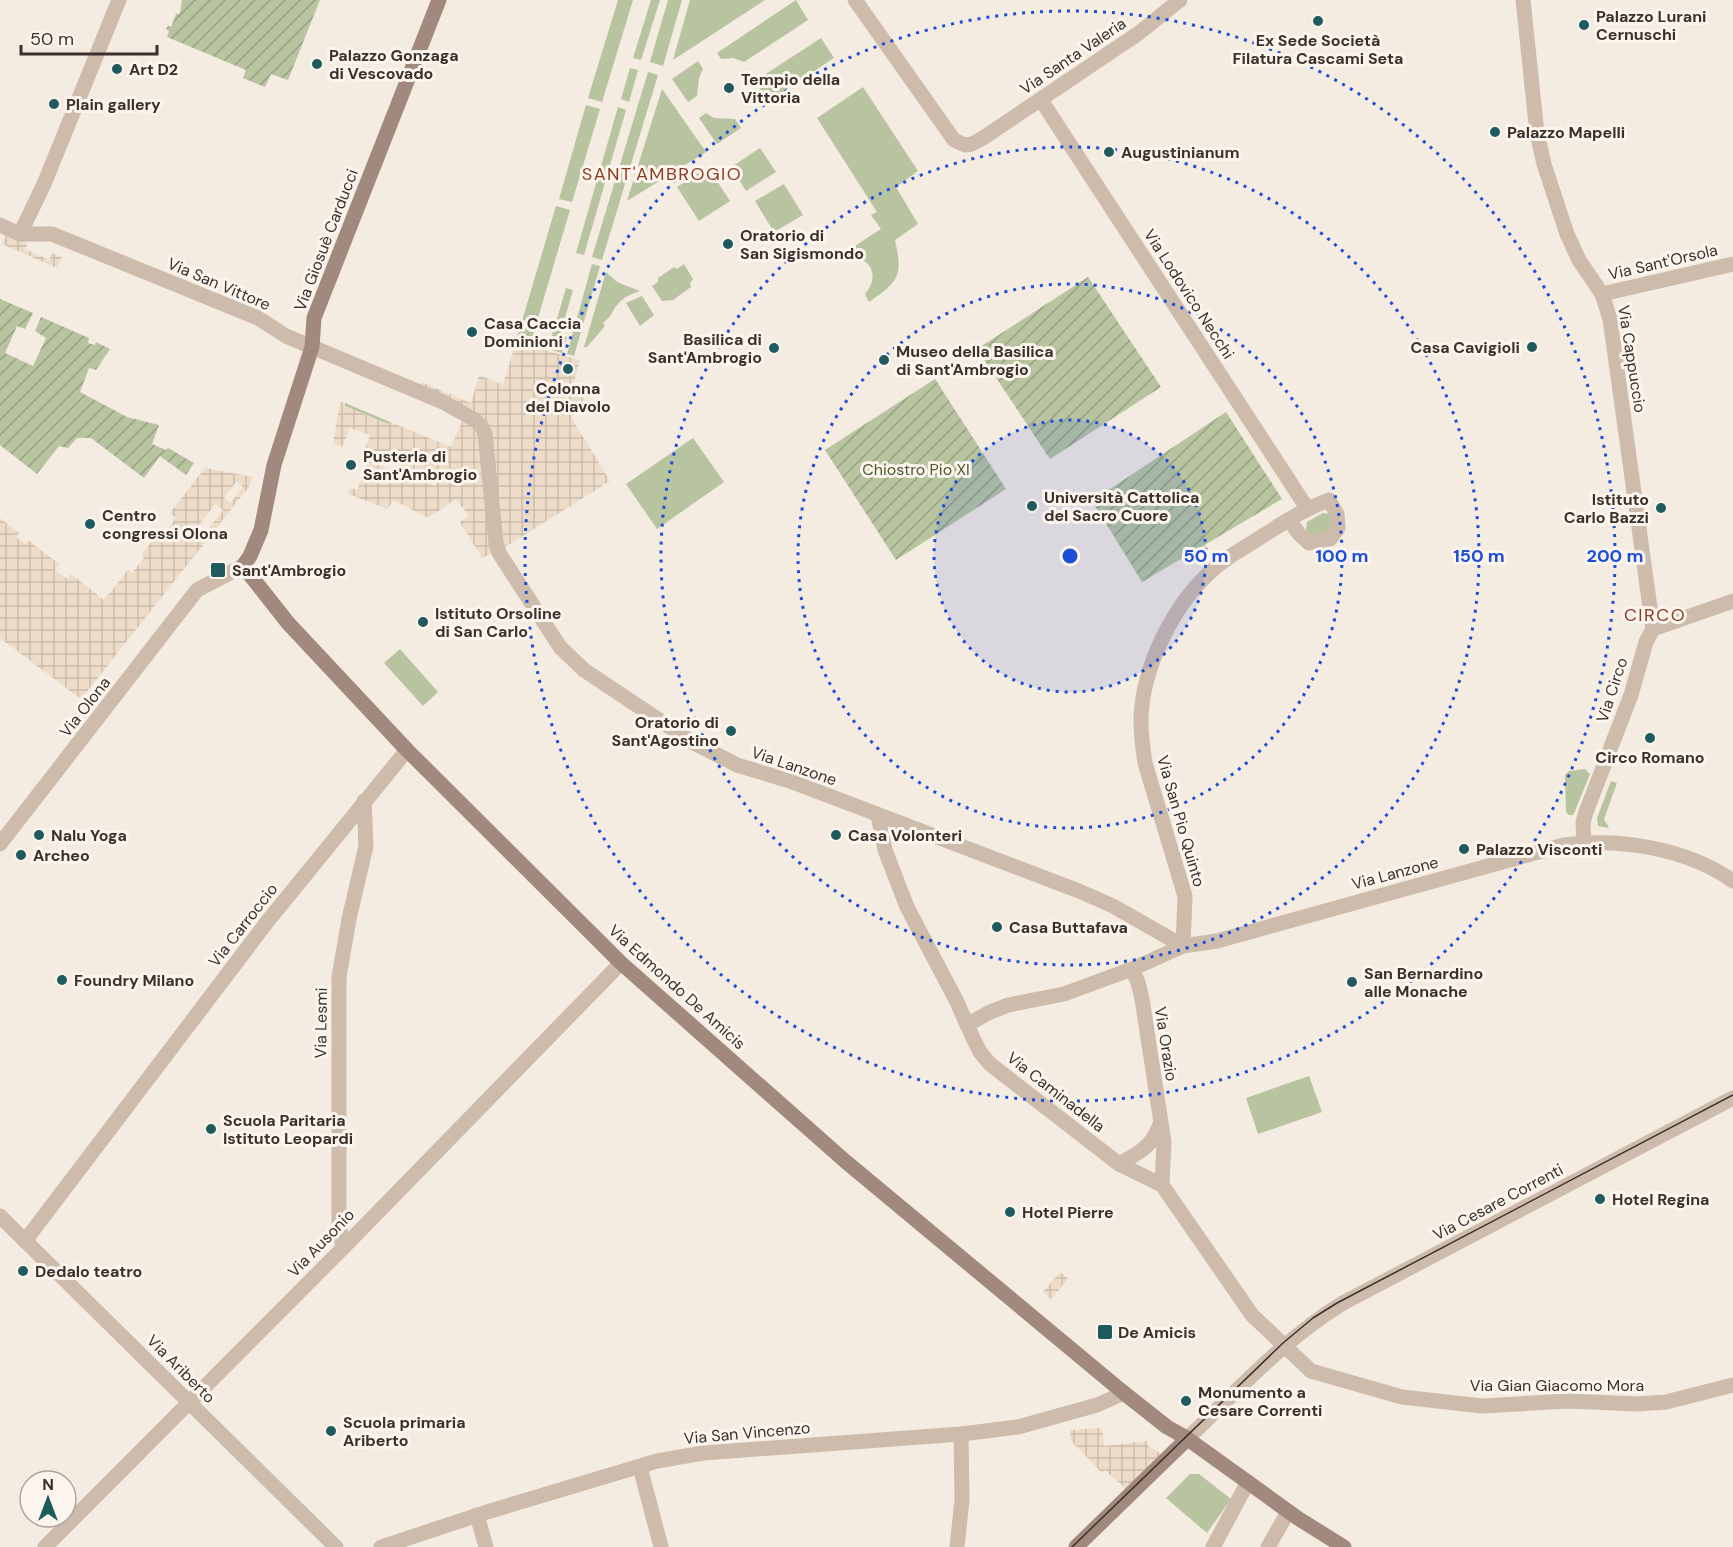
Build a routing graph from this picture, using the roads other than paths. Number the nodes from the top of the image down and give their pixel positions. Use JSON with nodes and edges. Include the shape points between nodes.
{"nodes":[{"id":1,"x":119,"y":0,"type":"edge"},
{"id":2,"x":439,"y":0,"type":"edge"},
{"id":3,"x":855,"y":0,"type":"edge"},
{"id":4,"x":1180,"y":0,"type":"edge"},
{"id":5,"x":1523,"y":0,"type":"edge"},
{"id":6,"x":1041,"y":100,"type":"junction"},
{"id":7,"x":0,"y":225,"type":"edge"},
{"id":8,"x":20,"y":234,"type":"junction"},
{"id":9,"x":1733,"y":264,"type":"edge"},
{"id":10,"x":1602,"y":294,"type":"junction"},
{"id":11,"x":312,"y":347,"type":"junction"},
{"id":12,"x":1307,"y":508,"type":"junction"},
{"id":13,"x":1289,"y":520,"type":"junction"},
{"id":14,"x":499,"y":550,"type":"joint"},
{"id":15,"x":243,"y":566,"type":"junction"},
{"id":16,"x":1733,"y":601,"type":"edge"},
{"id":17,"x":1653,"y":628,"type":"junction"},
{"id":18,"x":407,"y":750,"type":"junction"},
{"id":19,"x":364,"y":801,"type":"junction"},
{"id":20,"x":878,"y":815,"type":"junction"},
{"id":21,"x":1584,"y":843,"type":"junction"},
{"id":22,"x":0,"y":844,"type":"edge"},
{"id":23,"x":1733,"y":880,"type":"edge"},
{"id":24,"x":1183,"y":946,"type":"junction"},
{"id":25,"x":621,"y":963,"type":"junction"},
{"id":26,"x":1132,"y":969,"type":"junction"},
{"id":27,"x":967,"y":1025,"type":"junction"},
{"id":28,"x":1733,"y":1098,"type":"edge"},
{"id":29,"x":1160,"y":1124,"type":"junction"},
{"id":30,"x":1119,"y":1164,"type":"junction"},
{"id":31,"x":1162,"y":1185,"type":"junction"},
{"id":32,"x":0,"y":1216,"type":"edge"},
{"id":33,"x":25,"y":1241,"type":"junction"},
{"id":34,"x":343,"y":1248,"type":"junction"},
{"id":35,"x":1285,"y":1346,"type":"junction"},
{"id":36,"x":1733,"y":1385,"type":"edge"},
{"id":37,"x":1124,"y":1393,"type":"junction"},
{"id":38,"x":188,"y":1402,"type":"junction"},
{"id":39,"x":962,"y":1434,"type":"junction"},
{"id":40,"x":1187,"y":1439,"type":"junction"},
{"id":41,"x":640,"y":1467,"type":"junction"},
{"id":42,"x":1248,"y":1482,"type":"junction"},
{"id":43,"x":1288,"y":1512,"type":"junction"},
{"id":44,"x":477,"y":1515,"type":"junction"},
{"id":45,"x":45,"y":1547,"type":"edge"},
{"id":46,"x":336,"y":1547,"type":"edge"},
{"id":47,"x":381,"y":1547,"type":"edge"},
{"id":48,"x":486,"y":1547,"type":"edge"},
{"id":49,"x":661,"y":1547,"type":"edge"},
{"id":50,"x":957,"y":1547,"type":"edge"},
{"id":51,"x":1076,"y":1547,"type":"edge"},
{"id":52,"x":1213,"y":1547,"type":"edge"},
{"id":53,"x":1268,"y":1547,"type":"edge"},
{"id":54,"x":1344,"y":1547,"type":"edge"}],
"edges":[{"from":1,"to":8,"type":"street"},
{"from":2,"to":11,"type":"street","name":"Via Giosuè Carducci","via":[[314,318]]},
{"from":3,"to":6,"type":"street","name":"Via Santa Valeria","via":[[954,140],[972,144]]},
{"from":4,"to":6,"type":"street","name":"Via Santa Valeria"},
{"from":5,"to":10,"type":"street","name":"Via Cappuccio","via":[[1544,165],[1567,234]]},
{"from":6,"to":12,"type":"street","name":"Via Lodovico Necchi"},
{"from":7,"to":8,"type":"street","name":"Via San Vittore"},
{"from":8,"to":11,"type":"street","name":"Via San Vittore","via":[[52,234],[258,318],[285,336]]},
{"from":9,"to":10,"type":"street","name":"Via Sant'Orsola"},
{"from":10,"to":17,"type":"street","name":"Via Cappuccio","via":[[1610,320]]},
{"from":11,"to":14,"type":"street","name":"Via San Vittore","via":[[443,402],[482,427]]},
{"from":11,"to":15,"type":"street","name":"Via Giosuè Carducci","via":[[274,465],[261,530]]},
{"from":12,"to":13,"type":"street"},
{"from":12,"to":13,"type":"street","via":[[1329,500],[1337,514],[1338,528],[1330,539],[1309,543]]},
{"from":13,"to":24,"type":"street","name":"Via San Pio Quinto","via":[[1215,567],[1194,590],[1175,616],[1148,675],[1141,721],[1143,753],[1185,895]]},
{"from":14,"to":20,"type":"street","name":"Via Lanzone","via":[[560,647],[584,670],[692,742],[737,765]]},
{"from":15,"to":18,"type":"street","name":"Via Edmondo De Amicis","via":[[281,614]]},
{"from":15,"to":22,"type":"street","name":"Via Olona","via":[[197,590]]},
{"from":16,"to":17,"type":"street"},
{"from":17,"to":21,"type":"street","name":"Via Circo","via":[[1586,812]]},
{"from":18,"to":19,"type":"street","name":"Via Carroccio"},
{"from":18,"to":25,"type":"street","name":"Via Edmondo De Amicis"},
{"from":19,"to":33,"type":"street","name":"Via Carroccio"},
{"from":19,"to":34,"type":"street","name":"Via Lesmi","via":[[366,846],[341,959],[338,1005],[339,1222]]},
{"from":20,"to":24,"type":"street","name":"Via Lanzone","via":[[1079,891]]},
{"from":20,"to":27,"type":"street","name":"Via Caminadella","via":[[885,850],[907,907]]},
{"from":21,"to":23,"type":"street","name":"Via Lanzone","via":[[1667,852]]},
{"from":21,"to":24,"type":"street","name":"Via Lanzone","via":[[1564,845],[1217,941]]},
{"from":24,"to":26,"type":"street","name":"Via Lanzone"},
{"from":25,"to":34,"type":"street","name":"Via Ausonio"},
{"from":25,"to":37,"type":"street","name":"Via Edmondo De Amicis","via":[[845,1161]]},
{"from":26,"to":27,"type":"street","name":"Via Lanzone","via":[[1064,994],[1008,1005]]},
{"from":26,"to":29,"type":"street","name":"Via Orazio","via":[[1142,999]]},
{"from":27,"to":30,"type":"street","name":"Via Caminadella","via":[[990,1064]]},
{"from":28,"to":35,"type":"street","name":"Via Cesare Correnti","via":[[1344,1303],[1318,1318]]},
{"from":29,"to":30,"type":"street","via":[[1150,1145]]},
{"from":29,"to":31,"type":"street","name":"Via Orazio","via":[[1164,1142]]},
{"from":30,"to":31,"type":"street","name":"Via Caminadella"},
{"from":31,"to":35,"type":"street","name":"Via Caminadella","via":[[1252,1315]]},
{"from":32,"to":33,"type":"street","name":"Via Ariberto"},
{"from":33,"to":38,"type":"street","name":"Via Ariberto"},
{"from":34,"to":38,"type":"street","name":"Via Ausonio"},
{"from":35,"to":36,"type":"street","name":"Via Gian Giacomo Mora","via":[[1311,1371],[1402,1397],[1482,1406],[1569,1401],[1666,1402]]},
{"from":35,"to":40,"type":"street","name":"Via Cesare Correnti"},
{"from":37,"to":39,"type":"street","name":"Via San Vincenzo","via":[[1018,1428]]},
{"from":37,"to":40,"type":"street","name":"Via Edmondo De Amicis"},
{"from":38,"to":45,"type":"street","name":"Via Ausonio"},
{"from":38,"to":46,"type":"street","name":"Via Ariberto"},
{"from":39,"to":41,"type":"street","name":"Via San Vincenzo","via":[[703,1453]]},
{"from":39,"to":50,"type":"street"},
{"from":40,"to":42,"type":"street","name":"Via Edmondo De Amicis"},
{"from":40,"to":51,"type":"street"},
{"from":41,"to":44,"type":"street","name":"Via San Vincenzo"},
{"from":41,"to":49,"type":"street"},
{"from":42,"to":43,"type":"street"},
{"from":42,"to":52,"type":"street"},
{"from":43,"to":53,"type":"street"},
{"from":43,"to":54,"type":"street"},
{"from":44,"to":47,"type":"street","name":"Via San Vincenzo"},
{"from":44,"to":48,"type":"street"}]}
